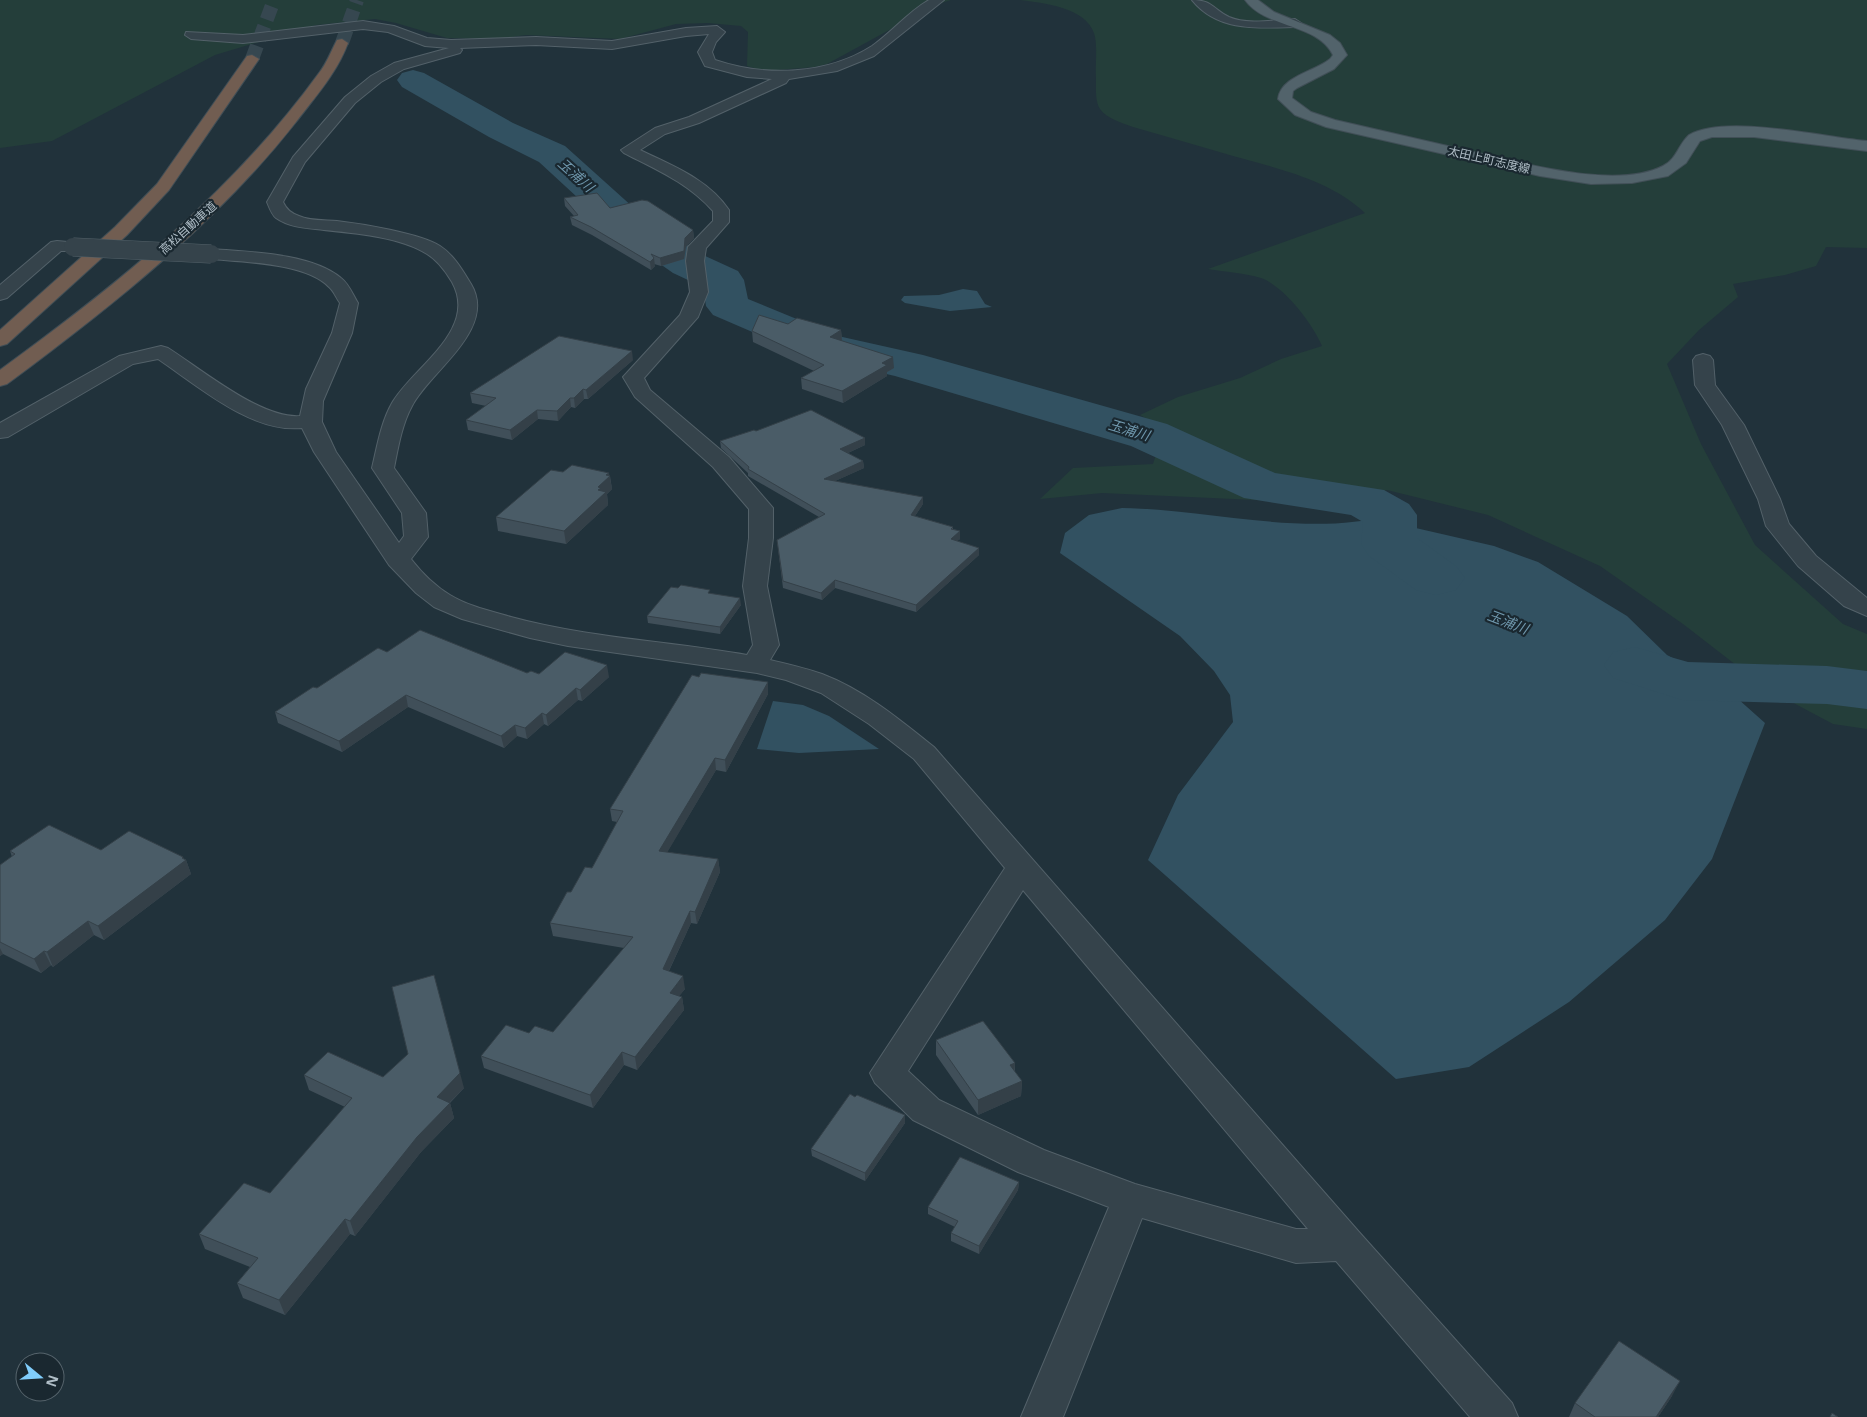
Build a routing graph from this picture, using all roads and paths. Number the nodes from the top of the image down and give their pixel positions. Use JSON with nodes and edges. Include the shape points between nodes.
{"nodes":[{"id":1,"x":938,"y":0,"type":"edge"},
{"id":2,"x":1198,"y":0,"type":"edge"},
{"id":3,"x":1251,"y":0,"type":"edge"},
{"id":4,"x":1295,"y":23,"type":"junction"},
{"id":5,"x":191,"y":35,"type":"dead end"},
{"id":6,"x":342,"y":43,"type":"tunnel mouth"},
{"id":7,"x":483,"y":43,"type":"junction"},
{"id":8,"x":252,"y":59,"type":"tunnel mouth"},
{"id":9,"x":785,"y":75,"type":"junction"},
{"id":10,"x":1867,"y":146,"type":"edge"},
{"id":11,"x":0,"y":294,"type":"edge"},
{"id":12,"x":0,"y":340,"type":"edge"},
{"id":13,"x":1703,"y":360,"type":"dead end"},
{"id":14,"x":0,"y":380,"type":"edge"},
{"id":15,"x":311,"y":422,"type":"junction"},
{"id":16,"x":0,"y":432,"type":"edge"},
{"id":17,"x":398,"y":560,"type":"junction"},
{"id":18,"x":1867,"y":608,"type":"edge"},
{"id":19,"x":754,"y":664,"type":"junction"},
{"id":20,"x":1022,"y":867,"type":"junction"},
{"id":21,"x":1131,"y":1199,"type":"junction"},
{"id":22,"x":1345,"y":1244,"type":"junction"},
{"id":23,"x":1042,"y":1417,"type":"edge"},
{"id":24,"x":1497,"y":1417,"type":"edge"}],
"edges":[{"from":1,"to":9,"type":"street","via":[[864,56],[830,68]]},
{"from":2,"to":4,"type":"street","via":[[1226,20],[1246,24]]},
{"from":3,"to":4,"type":"main road","name":"太田上町志度線","via":[[1266,12]]},
{"from":4,"to":10,"type":"main road","name":"太田上町志度線","via":[[1339,48],[1340,56],[1335,62],[1294,82],[1286,90],[1285,99],[1308,117],[1549,173],[1603,180],[1650,176],[1680,162],[1688,144],[1698,136],[1718,132]]},
{"from":5,"to":7,"type":"street","via":[[243,39],[363,25],[390,29],[425,42]]},
{"from":6,"to":14,"type":"highway","name":"高松自動車道","via":[[338,55],[276,139],[207,213]]},
{"from":7,"to":9,"type":"street","via":[[536,41],[612,45],[717,30],[719,32],[705,52],[710,63],[742,74]]},
{"from":7,"to":17,"type":"street","via":[[399,66],[376,79],[350,100],[298,160],[275,202],[281,214],[298,222],[401,238],[434,250],[453,269],[467,293],[466,322],[402,404],[388,444],[383,468],[414,513],[416,537]]},
{"from":8,"to":12,"type":"highway","via":[[164,187],[122,230]]},
{"from":9,"to":19,"type":"street","via":[[781,80],[702,116],[660,131],[629,150],[704,191],[721,210],[721,222],[697,247],[695,260],[699,292],[689,317],[633,377],[642,394],[721,462],[761,508],[755,586],[766,645]]},
{"from":11,"to":15,"type":"street","bridge":true,"via":[[65,246],[262,258],[301,266],[334,282],[349,303],[342,332],[315,392]]},
{"from":13,"to":18,"type":"street","via":[[1705,385],[1733,425],[1769,499],[1778,526],[1807,561],[1853,601]]},
{"from":15,"to":16,"type":"street","via":[[289,422],[254,413],[161,352],[126,360]]},
{"from":15,"to":17,"type":"street","via":[[325,450]]},
{"from":17,"to":19,"type":"street","via":[[436,597],[510,626],[567,638],[708,655]]},
{"from":19,"to":20,"type":"street","via":[[822,684],[875,713],[924,753]]},
{"from":20,"to":21,"type":"street","via":[[888,1073],[926,1110],[1032,1161]]},
{"from":20,"to":22,"type":"street"},
{"from":21,"to":22,"type":"street","via":[[1296,1246]]},
{"from":21,"to":23,"type":"street"},
{"from":22,"to":24,"type":"street"}]}
